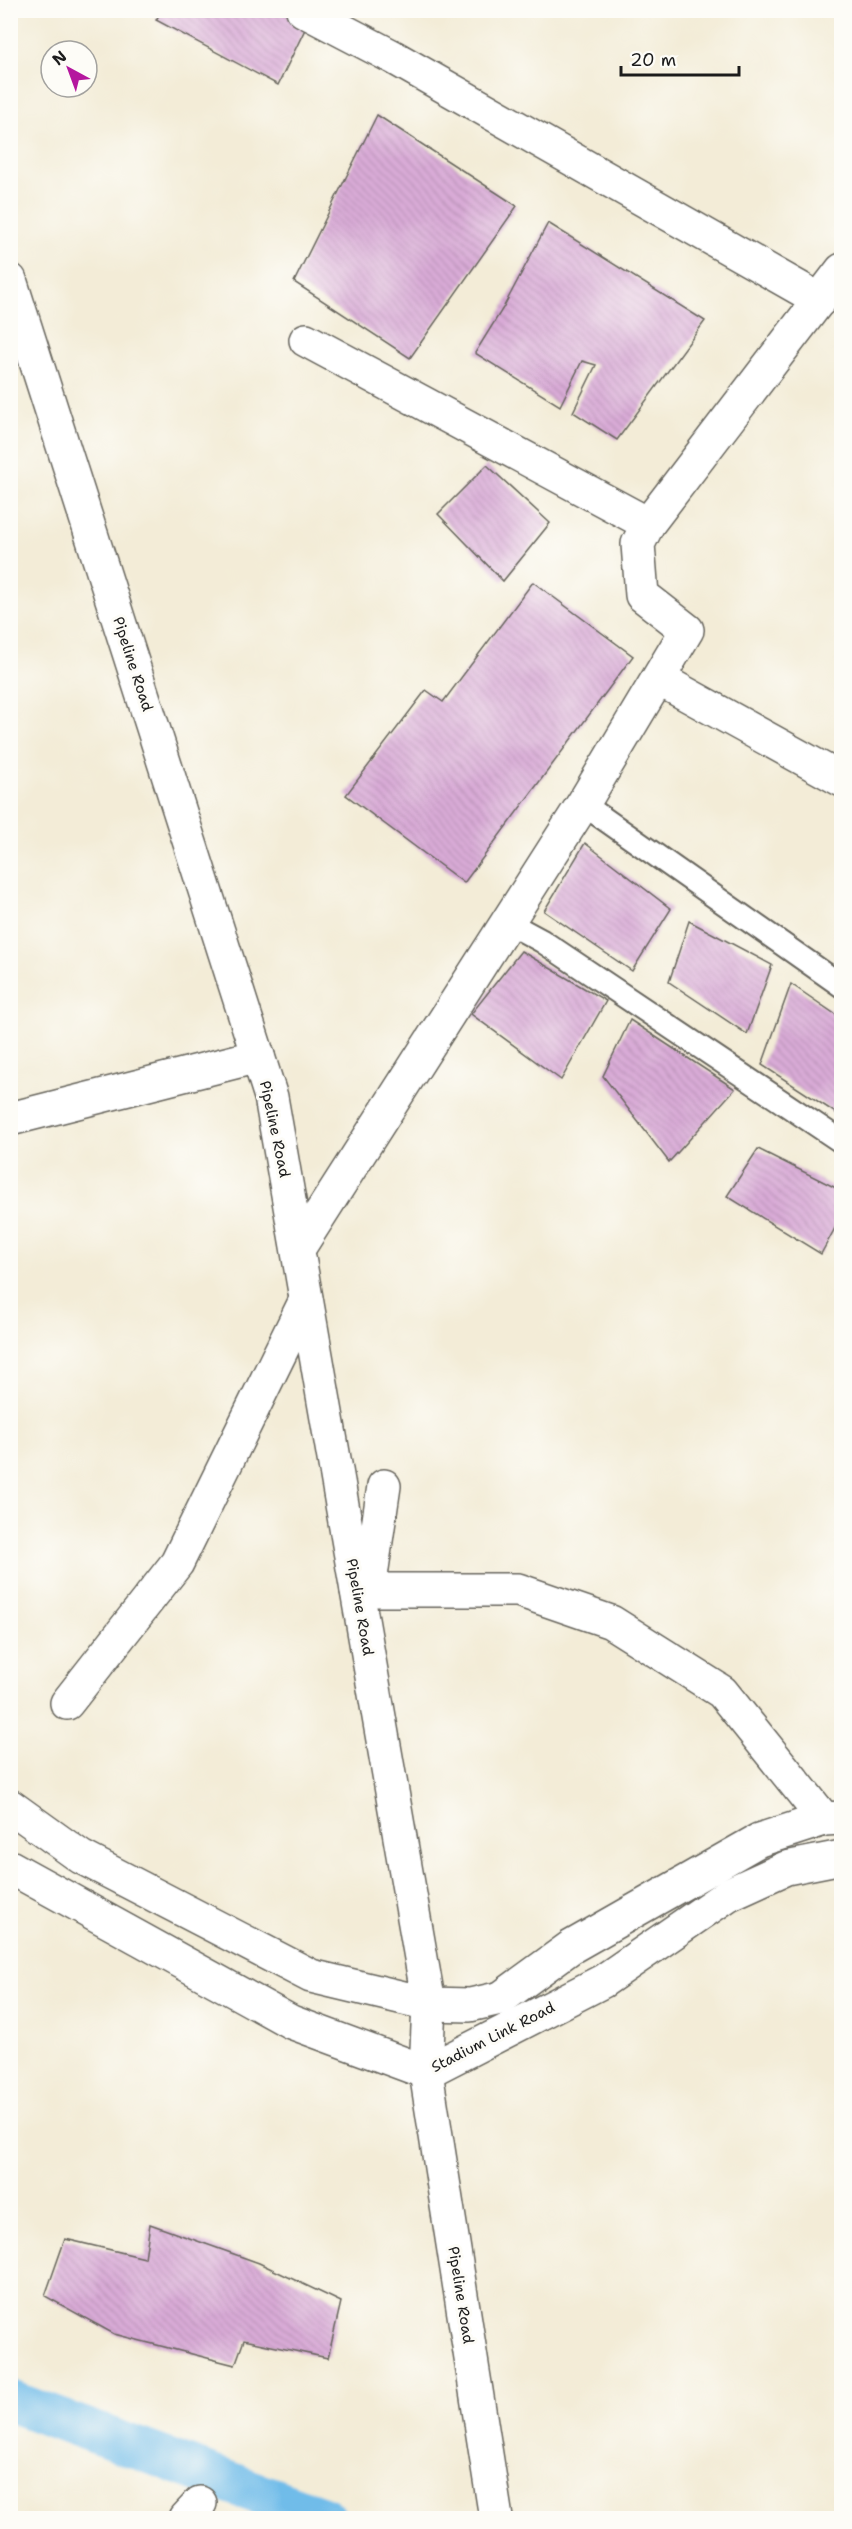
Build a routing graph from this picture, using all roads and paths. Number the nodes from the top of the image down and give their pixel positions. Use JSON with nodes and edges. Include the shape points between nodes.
{"nodes":[{"id":1,"x":303,"y":10,"type":"edge"},
{"id":2,"x":842,"y":270,"type":"edge"},
{"id":3,"x":10,"y":280,"type":"edge"},
{"id":4,"x":820,"y":300,"type":"junction"},
{"id":5,"x":306,"y":340,"type":"dead end"},
{"id":6,"x":648,"y":524,"type":"junction"},
{"id":7,"x":659,"y":679,"type":"junction"},
{"id":8,"x":842,"y":780,"type":"edge"},
{"id":9,"x":582,"y":804,"type":"junction"},
{"id":10,"x":505,"y":921,"type":"junction"},
{"id":11,"x":842,"y":986,"type":"edge"},
{"id":12,"x":258,"y":1056,"type":"junction"},
{"id":13,"x":10,"y":1119,"type":"edge"},
{"id":14,"x":842,"y":1142,"type":"edge"},
{"id":15,"x":298,"y":1249,"type":"junction"},
{"id":16,"x":306,"y":1300,"type":"junction"},
{"id":17,"x":384,"y":1486,"type":"dead end"},
{"id":18,"x":363,"y":1590,"type":"junction"},
{"id":19,"x":67,"y":1703,"type":"dead end"},
{"id":20,"x":10,"y":1806,"type":"edge"},
{"id":21,"x":833,"y":1818,"type":"edge"},
{"id":22,"x":842,"y":1857,"type":"edge"},
{"id":23,"x":10,"y":1867,"type":"edge"},
{"id":24,"x":429,"y":2004,"type":"junction"},
{"id":25,"x":426,"y":2072,"type":"junction"},
{"id":26,"x":496,"y":2518,"type":"edge"}],
"edges":[{"from":1,"to":4,"type":"street"},
{"from":2,"to":4,"type":"street"},
{"from":3,"to":12,"type":"street","name":"Pipeline Road"},
{"from":4,"to":6,"type":"street"},
{"from":5,"to":6,"type":"street"},
{"from":6,"to":7,"type":"street","via":[[638,544],[642,595],[687,630]]},
{"from":7,"to":8,"type":"street"},
{"from":7,"to":9,"type":"street"},
{"from":9,"to":10,"type":"street"},
{"from":9,"to":11,"type":"lane"},
{"from":10,"to":14,"type":"lane","via":[[542,941]]},
{"from":10,"to":15,"type":"street"},
{"from":12,"to":13,"type":"street"},
{"from":12,"to":15,"type":"street","name":"Pipeline Road","via":[[271,1098]]},
{"from":15,"to":16,"type":"street","name":"Pipeline Road"},
{"from":16,"to":18,"type":"street","name":"Pipeline Road"},
{"from":16,"to":19,"type":"street","via":[[177,1563]]},
{"from":17,"to":18,"type":"street"},
{"from":18,"to":21,"type":"street","via":[[518,1590],[611,1622],[722,1692]]},
{"from":18,"to":24,"type":"street","name":"Pipeline Road"},
{"from":20,"to":24,"type":"street","via":[[81,1857],[311,1976]]},
{"from":21,"to":24,"type":"street","via":[[759,1840],[571,1947],[501,1998],[470,2005]]},
{"from":22,"to":25,"type":"street","name":"Stadium Link Road","via":[[786,1868],[729,1894],[603,1981]]},
{"from":23,"to":25,"type":"street","name":"Stadium Link Road","via":[[291,2022]]},
{"from":24,"to":25,"type":"street","name":"Pipeline Road"},
{"from":25,"to":26,"type":"street","name":"Pipeline Road"}]}
